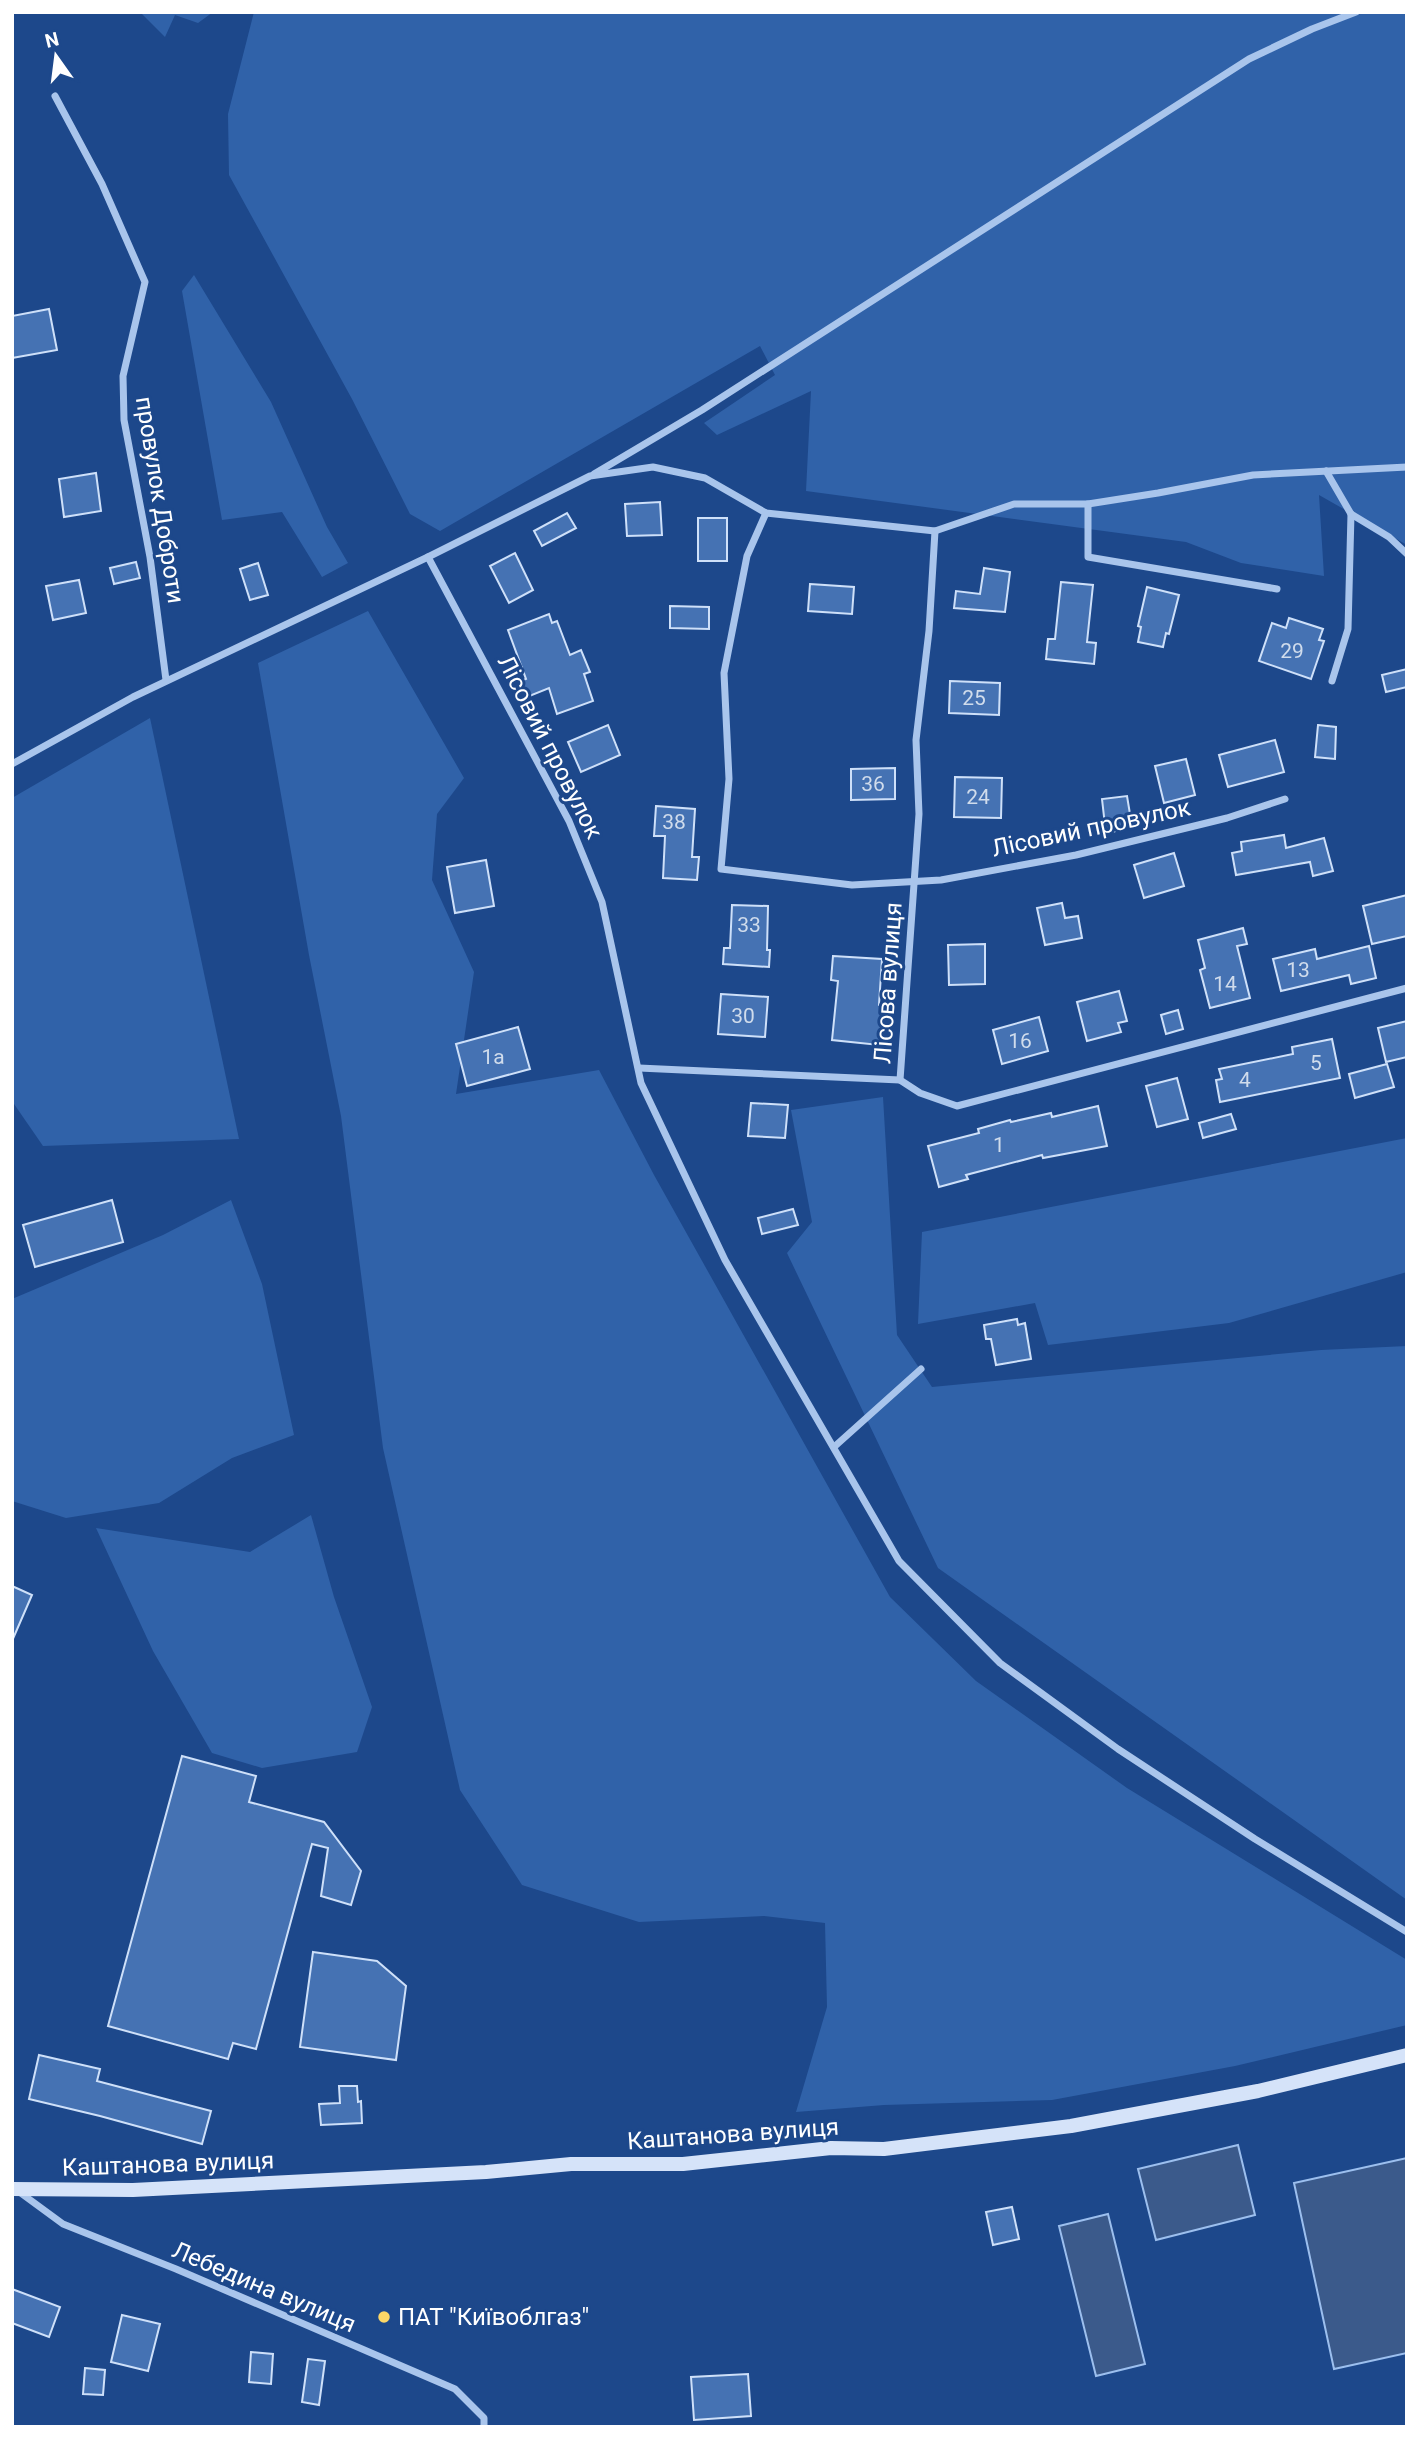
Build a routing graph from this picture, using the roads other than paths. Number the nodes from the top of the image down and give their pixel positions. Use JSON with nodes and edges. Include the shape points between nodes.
{"nodes":[{"id":1,"x":1356,"y":12,"type":"edge"},
{"id":2,"x":55,"y":96,"type":"dead end"},
{"id":3,"x":1407,"y":467,"type":"edge"},
{"id":4,"x":1326,"y":471,"type":"junction"},
{"id":5,"x":590,"y":476,"type":"junction"},
{"id":6,"x":1088,"y":504,"type":"junction"},
{"id":7,"x":766,"y":513,"type":"junction"},
{"id":8,"x":1351,"y":514,"type":"junction"},
{"id":9,"x":935,"y":531,"type":"junction"},
{"id":10,"x":1407,"y":554,"type":"edge"},
{"id":11,"x":428,"y":557,"type":"junction"},
{"id":12,"x":1277,"y":589,"type":"dead end"},
{"id":13,"x":166,"y":680,"type":"junction"},
{"id":14,"x":1332,"y":681,"type":"dead end"},
{"id":15,"x":12,"y":764,"type":"edge"},
{"id":16,"x":1285,"y":799,"type":"dead end"},
{"id":17,"x":915,"y":881,"type":"junction"},
{"id":18,"x":1407,"y":988,"type":"edge"},
{"id":19,"x":639,"y":1068,"type":"junction"},
{"id":20,"x":900,"y":1080,"type":"junction"},
{"id":21,"x":921,"y":1369,"type":"dead end"},
{"id":22,"x":834,"y":1447,"type":"junction"},
{"id":23,"x":1407,"y":1932,"type":"edge"},
{"id":24,"x":1407,"y":2055,"type":"edge"},
{"id":25,"x":15,"y":2190,"type":"edge"},
{"id":26,"x":484,"y":2427,"type":"edge"}],
"edges":[{"from":1,"to":5,"type":"street","via":[[1248,59],[702,410]]},
{"from":2,"to":13,"type":"street","name":"провулок Доброти","via":[[102,184],[145,282],[123,376],[124,420],[150,557]]},
{"from":3,"to":4,"type":"street"},
{"from":4,"to":6,"type":"street","via":[[1253,475]]},
{"from":4,"to":8,"type":"street"},
{"from":5,"to":7,"type":"street","via":[[653,467],[705,478]]},
{"from":5,"to":11,"type":"street"},
{"from":6,"to":9,"type":"street","via":[[1014,504]]},
{"from":6,"to":12,"type":"street","via":[[1088,557]]},
{"from":7,"to":9,"type":"street"},
{"from":7,"to":17,"type":"street","name":"Лісовий провулок","via":[[747,556],[724,673],[729,779],[721,869],[852,885]]},
{"from":8,"to":10,"type":"street"},
{"from":8,"to":14,"type":"street","via":[[1348,629]]},
{"from":9,"to":17,"type":"street","name":"Лісова вулиця","via":[[916,740],[919,814]]},
{"from":11,"to":13,"type":"street"},
{"from":11,"to":19,"type":"street","name":"Лісовий провулок","via":[[569,821],[598,890]]},
{"from":13,"to":15,"type":"street"},
{"from":16,"to":17,"type":"street","name":"Лісовий провулок","via":[[1076,855]]},
{"from":17,"to":20,"type":"street","name":"Лісова вулиця"},
{"from":18,"to":20,"type":"street","name":"Лісова вулиця","via":[[957,1106],[920,1093]]},
{"from":19,"to":20,"type":"street"},
{"from":19,"to":22,"type":"street","name":"Лісовий провулок","via":[[641,1083],[725,1260]]},
{"from":21,"to":22,"type":"street"},
{"from":22,"to":23,"type":"street","name":"Лісовий провулок","via":[[900,1561],[1000,1663],[1129,1756]]},
{"from":24,"to":25,"type":"street","name":"Каштанова вулиця","via":[[1258,2091],[1071,2126],[884,2149],[831,2148],[683,2164],[571,2164],[133,2190]]},
{"from":25,"to":26,"type":"street","name":"Лебедина вулиця","via":[[63,2224],[455,2389],[484,2417]]}]}
